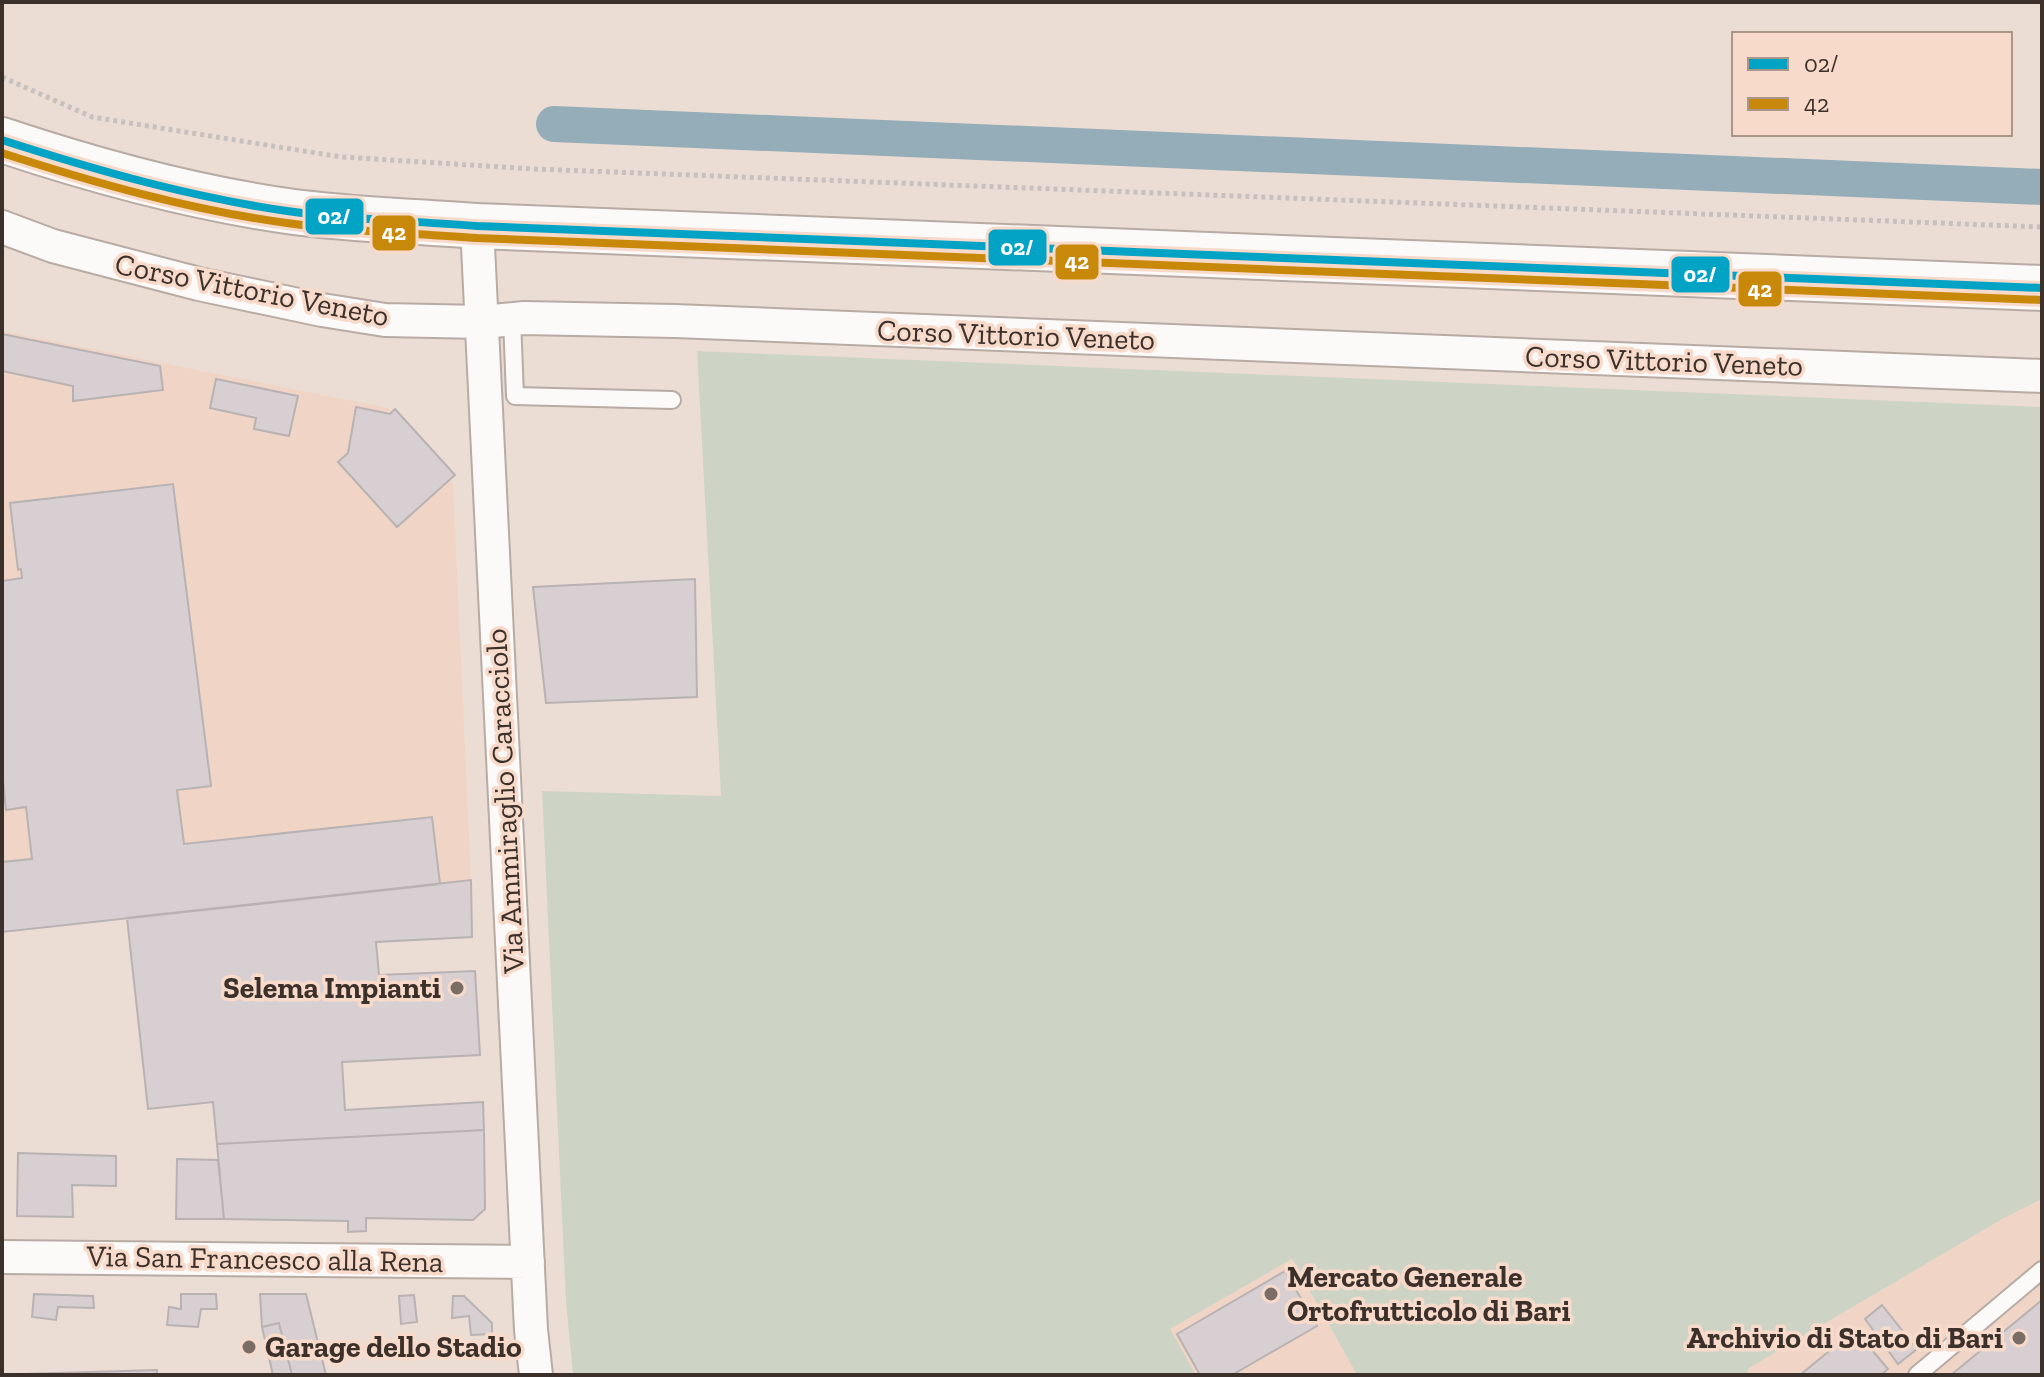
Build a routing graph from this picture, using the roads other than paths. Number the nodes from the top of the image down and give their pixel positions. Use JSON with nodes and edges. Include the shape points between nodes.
{"nodes":[{"id":1,"x":2,"y":140,"type":"edge"},
{"id":2,"x":477,"y":226,"type":"junction"},
{"id":3,"x":2,"y":227,"type":"edge"},
{"id":4,"x":2042,"y":288,"type":"edge"},
{"id":5,"x":497,"y":321,"type":"junction"},
{"id":6,"x":2042,"y":376,"type":"edge"},
{"id":7,"x":672,"y":400,"type":"dead end"},
{"id":8,"x":2,"y":1257,"type":"edge"},
{"id":9,"x":528,"y":1262,"type":"junction"},
{"id":10,"x":2042,"y":1270,"type":"edge"},
{"id":11,"x":536,"y":1375,"type":"edge"},
{"id":12,"x":1917,"y":1375,"type":"edge"}],
"edges":[{"from":1,"to":2,"type":"main road","via":[[93,170],[225,201],[291,212]]},
{"from":2,"to":4,"type":"main road"},
{"from":2,"to":5,"type":"street","name":"Via Ammiraglio Caracciolo"},
{"from":3,"to":5,"type":"street","name":"Corso Vittorio Veneto","via":[[120,265],[322,310],[385,320]]},
{"from":5,"to":6,"type":"street","name":"Corso Vittorio Veneto","via":[[675,321]]},
{"from":5,"to":7,"type":"lane","via":[[515,396]]},
{"from":5,"to":9,"type":"street","name":"Via Ammiraglio Caracciolo"},
{"from":8,"to":9,"type":"street","name":"Via San Francesco alla Rena"},
{"from":9,"to":11,"type":"street","name":"Via Ammiraglio Caracciolo"},
{"from":10,"to":12,"type":"lane"}]}
